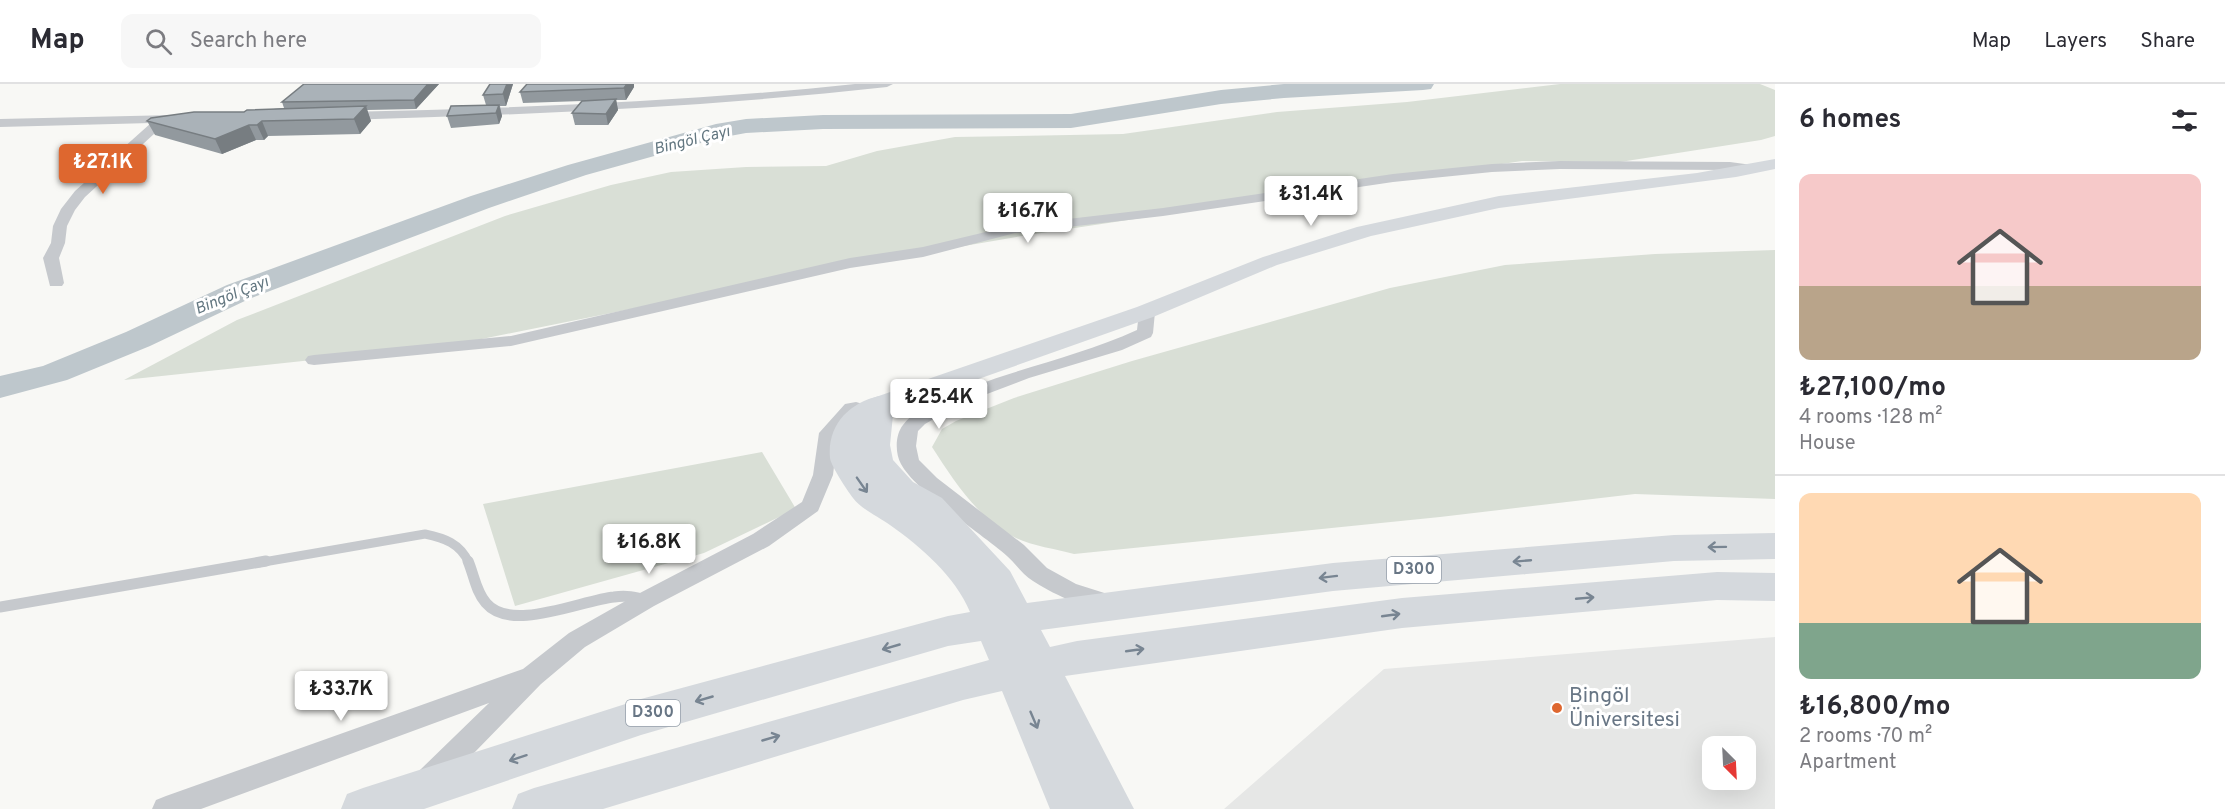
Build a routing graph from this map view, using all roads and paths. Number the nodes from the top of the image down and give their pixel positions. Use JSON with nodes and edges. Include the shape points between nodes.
{"nodes":[{"id":1,"x":887,"y":84,"type":"edge"},
{"id":2,"x":484,"y":99,"type":"edge"},
{"id":3,"x":474,"y":112,"type":"junction"},
{"id":4,"x":450,"y":114,"type":"junction"},
{"id":5,"x":335,"y":116,"type":"edge"},
{"id":6,"x":185,"y":119,"type":"edge"},
{"id":7,"x":162,"y":120,"type":"junction"},
{"id":8,"x":0,"y":123,"type":"edge"},
{"id":9,"x":442,"y":130,"type":"dead end"},
{"id":10,"x":1775,"y":164,"type":"edge"},
{"id":11,"x":1752,"y":169,"type":"junction"},
{"id":12,"x":56,"y":283,"type":"dead end"},
{"id":13,"x":1147,"y":312,"type":"junction"},
{"id":14,"x":314,"y":360,"type":"dead end"},
{"id":15,"x":879,"y":405,"type":"junction"},
{"id":16,"x":1775,"y":546,"type":"edge"},
{"id":17,"x":1775,"y":587,"type":"edge"},
{"id":18,"x":646,"y":600,"type":"junction"},
{"id":19,"x":1118,"y":605,"type":"junction"},
{"id":20,"x":0,"y":607,"type":"edge"},
{"id":21,"x":532,"y":677,"type":"junction"},
{"id":22,"x":669,"y":768,"type":"junction"},
{"id":23,"x":418,"y":791,"type":"junction"},
{"id":24,"x":166,"y":809,"type":"edge"},
{"id":25,"x":363,"y":809,"type":"edge"},
{"id":26,"x":534,"y":809,"type":"edge"},
{"id":27,"x":616,"y":809,"type":"edge"},
{"id":28,"x":1072,"y":809,"type":"edge"},
{"id":29,"x":1112,"y":809,"type":"edge"}],
"edges":[{"from":1,"to":3,"type":"street","via":[[786,96]]},
{"from":2,"to":3,"type":"street"},
{"from":3,"to":4,"type":"street"},
{"from":4,"to":5,"type":"street"},
{"from":4,"to":9,"type":"street"},
{"from":6,"to":7,"type":"street"},
{"from":7,"to":8,"type":"street"},
{"from":7,"to":12,"type":"street","via":[[68,209],[51,258]]},
{"from":10,"to":11,"type":"main road"},
{"from":11,"to":13,"type":"main road","via":[[1533,196],[1429,216],[1277,259]]},
{"from":11,"to":14,"type":"street","via":[[1560,165],[1392,178],[1015,229],[511,341]]},
{"from":13,"to":15,"type":"main road"},
{"from":13,"to":19,"type":"street","via":[[1145,333],[951,401],[918,420],[909,430],[906,446],[910,462],[930,483],[1039,574],[1069,591]]},
{"from":15,"to":18,"type":"street","via":[[852,408],[829,433],[823,475],[812,506],[760,540]]},
{"from":15,"to":28,"type":"highway","one_way":true,"via":[[860,413],[852,425],[846,460],[866,492],[951,556],[980,592]]},
{"from":15,"to":29,"type":"highway","via":[[874,445],[878,463],[902,490],[930,506],[998,581]]},
{"from":16,"to":19,"type":"highway","number":"D300","one_way":true,"via":[[1674,548],[1345,576]]},
{"from":22,"to":17,"type":"highway","number":"D300","one_way":true,"via":[[963,683],[1077,657],[1402,613],[1717,586]]},
{"from":18,"to":20,"type":"lane","via":[[626,595],[523,615],[502,614],[487,607],[460,547],[449,539],[425,534]]},
{"from":18,"to":21,"type":"street","via":[[577,640]]},
{"from":19,"to":23,"type":"highway","number":"D300","one_way":true,"via":[[948,631],[641,717]]},
{"from":21,"to":23,"type":"street"},
{"from":21,"to":24,"type":"street"},
{"from":22,"to":26,"type":"highway","number":"D300"},
{"from":22,"to":27,"type":"highway"},
{"from":23,"to":25,"type":"highway","number":"D300"}]}
